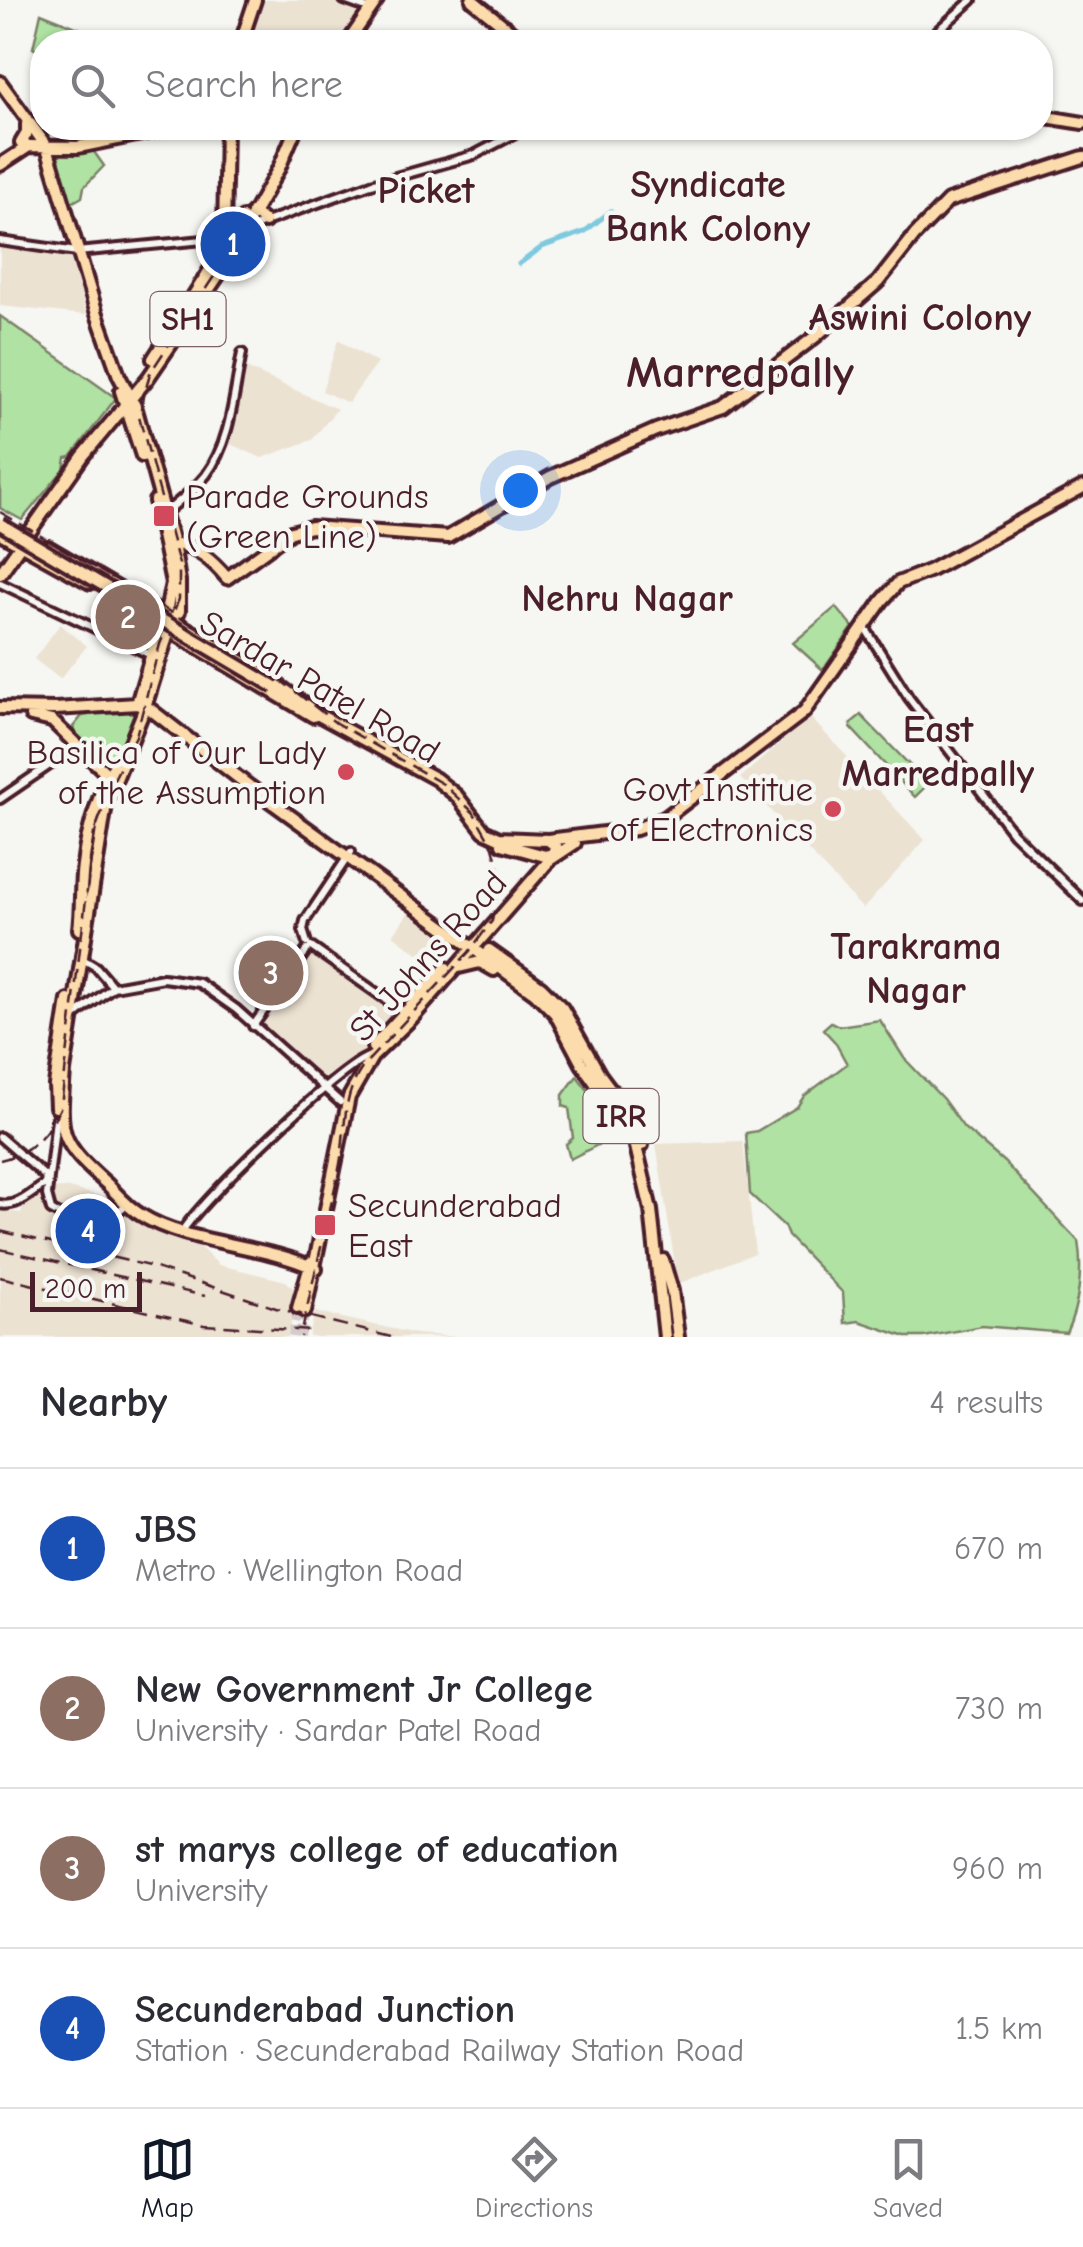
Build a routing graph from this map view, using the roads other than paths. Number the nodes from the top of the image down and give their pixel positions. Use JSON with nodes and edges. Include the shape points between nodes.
{"nodes":[{"id":1,"x":344,"y":0,"type":"edge"},
{"id":2,"x":472,"y":0,"type":"edge"},
{"id":3,"x":972,"y":0,"type":"edge"},
{"id":4,"x":250,"y":3,"type":"edge"},
{"id":5,"x":372,"y":3,"type":"edge"},
{"id":6,"x":244,"y":30,"type":"edge"},
{"id":7,"x":354,"y":30,"type":"edge"},
{"id":8,"x":509,"y":30,"type":"edge"},
{"id":9,"x":938,"y":30,"type":"edge"},
{"id":10,"x":0,"y":84,"type":"edge"},
{"id":11,"x":1053,"y":118,"type":"edge"},
{"id":12,"x":1083,"y":122,"type":"edge"},
{"id":13,"x":30,"y":126,"type":"edge"},
{"id":14,"x":86,"y":140,"type":"edge"},
{"id":15,"x":112,"y":140,"type":"edge"},
{"id":16,"x":228,"y":140,"type":"edge"},
{"id":17,"x":229,"y":140,"type":"edge"},
{"id":18,"x":288,"y":140,"type":"edge"},
{"id":19,"x":291,"y":140,"type":"edge"},
{"id":20,"x":503,"y":140,"type":"edge"},
{"id":21,"x":41,"y":141,"type":"junction"},
{"id":22,"x":1083,"y":157,"type":"edge"},
{"id":23,"x":0,"y":162,"type":"edge"},
{"id":24,"x":253,"y":212,"type":"junction"},
{"id":25,"x":280,"y":218,"type":"junction"},
{"id":26,"x":235,"y":220,"type":"junction"},
{"id":27,"x":265,"y":222,"type":"junction"},
{"id":28,"x":0,"y":241,"type":"edge"},
{"id":29,"x":205,"y":242,"type":"junction"},
{"id":30,"x":232,"y":242,"type":"junction"},
{"id":31,"x":75,"y":252,"type":"junction"},
{"id":32,"x":219,"y":259,"type":"junction"},
{"id":33,"x":242,"y":353,"type":"dead end"},
{"id":34,"x":148,"y":378,"type":"junction"},
{"id":35,"x":128,"y":398,"type":"junction"},
{"id":36,"x":141,"y":426,"type":"junction"},
{"id":37,"x":1083,"y":487,"type":"edge"},
{"id":38,"x":165,"y":513,"type":"junction"},
{"id":39,"x":1,"y":528,"type":"edge"},
{"id":40,"x":173,"y":543,"type":"junction"},
{"id":41,"x":14,"y":547,"type":"edge"},
{"id":42,"x":0,"y":574,"type":"edge"},
{"id":43,"x":97,"y":581,"type":"junction"},
{"id":44,"x":0,"y":583,"type":"edge"},
{"id":45,"x":169,"y":619,"type":"junction"},
{"id":46,"x":865,"y":627,"type":"junction"},
{"id":47,"x":151,"y":655,"type":"junction"},
{"id":48,"x":841,"y":662,"type":"junction"},
{"id":49,"x":141,"y":706,"type":"junction"},
{"id":50,"x":80,"y":708,"type":"junction"},
{"id":51,"x":0,"y":711,"type":"edge"},
{"id":52,"x":311,"y":712,"type":"junction"},
{"id":53,"x":43,"y":713,"type":"junction"},
{"id":54,"x":162,"y":719,"type":"junction"},
{"id":55,"x":133,"y":736,"type":"junction"},
{"id":56,"x":76,"y":747,"type":"junction"},
{"id":57,"x":112,"y":778,"type":"junction"},
{"id":58,"x":0,"y":799,"type":"edge"},
{"id":59,"x":575,"y":842,"type":"junction"},
{"id":60,"x":530,"y":850,"type":"junction"},
{"id":61,"x":552,"y":850,"type":"junction"},
{"id":62,"x":349,"y":854,"type":"junction"},
{"id":63,"x":1083,"y":900,"type":"edge"},
{"id":64,"x":498,"y":920,"type":"junction"},
{"id":65,"x":81,"y":935,"type":"junction"},
{"id":66,"x":470,"y":944,"type":"junction"},
{"id":67,"x":308,"y":947,"type":"junction"},
{"id":68,"x":80,"y":957,"type":"junction"},
{"id":69,"x":508,"y":963,"type":"junction"},
{"id":70,"x":454,"y":969,"type":"junction"},
{"id":71,"x":113,"y":987,"type":"junction"},
{"id":72,"x":552,"y":1010,"type":"junction"},
{"id":73,"x":408,"y":1016,"type":"junction"},
{"id":74,"x":72,"y":1018,"type":"junction"},
{"id":75,"x":253,"y":1026,"type":"junction"},
{"id":76,"x":370,"y":1056,"type":"junction"},
{"id":77,"x":594,"y":1074,"type":"junction"},
{"id":78,"x":323,"y":1090,"type":"junction"},
{"id":79,"x":340,"y":1102,"type":"junction"},
{"id":80,"x":56,"y":1119,"type":"junction"},
{"id":81,"x":0,"y":1138,"type":"edge"},
{"id":82,"x":54,"y":1145,"type":"junction"},
{"id":83,"x":38,"y":1167,"type":"junction"},
{"id":84,"x":0,"y":1204,"type":"edge"},
{"id":85,"x":125,"y":1206,"type":"junction"},
{"id":86,"x":181,"y":1232,"type":"junction"},
{"id":87,"x":315,"y":1246,"type":"junction"},
{"id":88,"x":298,"y":1261,"type":"junction"},
{"id":89,"x":312,"y":1270,"type":"junction"},
{"id":90,"x":302,"y":1310,"type":"tunnel mouth"},
{"id":91,"x":672,"y":1337,"type":"edge"}],
"edges":[{"from":1,"to":5,"type":"street"},
{"from":2,"to":8,"type":"main road"},
{"from":3,"to":9,"type":"street"},
{"from":4,"to":6,"type":"main road"},
{"from":5,"to":7,"type":"main road"},
{"from":10,"to":13,"type":"main road"},
{"from":11,"to":12,"type":"main road"},
{"from":14,"to":21,"type":"main road"},
{"from":15,"to":21,"type":"main road","via":[[78,147]]},
{"from":16,"to":30,"type":"main road"},
{"from":17,"to":26,"type":"main road"},
{"from":18,"to":26,"type":"main road","number":"SH1","via":[[272,174]]},
{"from":19,"to":24,"type":"main road","number":"SH1"},
{"from":20,"to":25,"type":"street"},
{"from":21,"to":23,"type":"main road"},
{"from":21,"to":23,"type":"main road","via":[[22,143]]},
{"from":21,"to":31,"type":"main road"},
{"from":22,"to":40,"type":"main road","via":[[948,201],[878,282],[723,407],[550,476],[448,537],[312,527],[291,532],[227,578],[208,557]]},
{"from":24,"to":27,"type":"main road"},
{"from":24,"to":30,"type":"main road","number":"SH1"},
{"from":25,"to":27,"type":"street"},
{"from":25,"to":30,"type":"street"},
{"from":26,"to":30,"type":"main road"},
{"from":27,"to":30,"type":"street"},
{"from":28,"to":31,"type":"street"},
{"from":29,"to":30,"type":"street"},
{"from":29,"to":31,"type":"street"},
{"from":29,"to":32,"type":"street"},
{"from":30,"to":32,"type":"main road","number":"SH1"},
{"from":30,"to":34,"type":"main road","number":"SH1"},
{"from":31,"to":35,"type":"main road"},
{"from":32,"to":35,"type":"main road","number":"SH1"},
{"from":33,"to":38,"type":"street","via":[[219,452],[208,473]]},
{"from":34,"to":35,"type":"main road","number":"SH1"},
{"from":34,"to":36,"type":"main road"},
{"from":35,"to":36,"type":"main road"},
{"from":35,"to":41,"type":"main road","number":"SH1"},
{"from":35,"to":45,"type":"main road","via":[[166,543]]},
{"from":36,"to":38,"type":"main road"},
{"from":37,"to":46,"type":"main road","via":[[894,587]]},
{"from":38,"to":40,"type":"main road"},
{"from":39,"to":41,"type":"main road","name":"Sardar Patel Road"},
{"from":39,"to":41,"type":"main road"},
{"from":39,"to":52,"type":"main road","bridge":true},
{"from":40,"to":45,"type":"main road","via":[[180,581]]},
{"from":41,"to":42,"type":"main road","number":"SH1"},
{"from":41,"to":43,"type":"main road","name":"Sardar Patel Road"},
{"from":41,"to":43,"type":"main road","name":"Sardar Patel Road"},
{"from":43,"to":45,"type":"main road","name":"Sardar Patel Road"},
{"from":44,"to":47,"type":"street"},
{"from":45,"to":47,"type":"main road","via":[[156,633]]},
{"from":45,"to":49,"type":"main road"},
{"from":45,"to":52,"type":"main road","name":"Sardar Patel Road","via":[[261,672]]},
{"from":46,"to":48,"type":"main road"},
{"from":46,"to":63,"type":"street","via":[[909,698],[1012,833]]},
{"from":47,"to":49,"type":"main road"},
{"from":48,"to":59,"type":"main road","via":[[793,729],[662,826]]},
{"from":48,"to":61,"type":"main road","via":[[792,723],[665,818]]},
{"from":49,"to":50,"type":"main road"},
{"from":49,"to":54,"type":"main road"},
{"from":49,"to":55,"type":"main road"},
{"from":50,"to":53,"type":"main road"},
{"from":50,"to":56,"type":"main road","via":[[68,726]]},
{"from":51,"to":53,"type":"main road"},
{"from":52,"to":60,"type":"main road","name":"Sardar Patel Road","via":[[442,790],[490,841]]},
{"from":52,"to":61,"type":"main road","name":"Sardar Patel Road","via":[[448,786],[492,836]]},
{"from":53,"to":56,"type":"main road"},
{"from":54,"to":55,"type":"main road"},
{"from":54,"to":62,"type":"main road"},
{"from":55,"to":57,"type":"main road"},
{"from":56,"to":57,"type":"main road"},
{"from":56,"to":58,"type":"street"},
{"from":57,"to":65,"type":"main road","via":[[84,860]]},
{"from":59,"to":61,"type":"main road","name":"St Johns Road"},
{"from":59,"to":61,"type":"main road"},
{"from":60,"to":61,"type":"main road","name":"Sardar Patel Road","via":[[545,856]]},
{"from":60,"to":66,"type":"main road","name":"St Johns Road","via":[[538,859],[535,868]]},
{"from":61,"to":64,"type":"main road","name":"St Johns Road"},
{"from":62,"to":66,"type":"main road"},
{"from":62,"to":67,"type":"street","via":[[305,921]]},
{"from":64,"to":66,"type":"main road","name":"St Johns Road"},
{"from":64,"to":69,"type":"main road","via":[[494,940]]},
{"from":65,"to":68,"type":"main road"},
{"from":65,"to":80,"type":"main road","via":[[59,1053]]},
{"from":66,"to":69,"type":"main road","number":"IRR"},
{"from":66,"to":70,"type":"main road","name":"St Johns Road"},
{"from":66,"to":72,"type":"main road","number":"IRR"},
{"from":66,"to":73,"type":"main road","name":"St Johns Road"},
{"from":67,"to":73,"type":"street"},
{"from":67,"to":75,"type":"street"},
{"from":68,"to":71,"type":"street"},
{"from":68,"to":74,"type":"main road"},
{"from":69,"to":77,"type":"main road","number":"IRR","via":[[562,1008]]},
{"from":70,"to":72,"type":"main road","via":[[484,963]]},
{"from":70,"to":73,"type":"main road","name":"St Johns Road"},
{"from":71,"to":74,"type":"street"},
{"from":71,"to":75,"type":"street","via":[[163,978],[199,984]]},
{"from":72,"to":77,"type":"main road","number":"IRR"},
{"from":73,"to":76,"type":"main road","name":"St Johns Road"},
{"from":74,"to":85,"type":"main road","via":[[64,1133],[80,1161]]},
{"from":75,"to":78,"type":"street"},
{"from":76,"to":78,"type":"street"},
{"from":76,"to":79,"type":"main road","name":"St Johns Road"},
{"from":76,"to":89,"type":"main road","name":"St Johns Road","via":[[344,1107]]},
{"from":77,"to":91,"type":"main road","number":"IRR","via":[[639,1132],[657,1209]]},
{"from":78,"to":79,"type":"street"},
{"from":78,"to":86,"type":"street"},
{"from":79,"to":87,"type":"main road","name":"St Johns Road"},
{"from":80,"to":82,"type":"street"},
{"from":80,"to":85,"type":"main road","via":[[68,1158]]},
{"from":81,"to":83,"type":"street"},
{"from":82,"to":83,"type":"street"},
{"from":82,"to":85,"type":"street","via":[[47,1195],[52,1210],[100,1223]]},
{"from":83,"to":84,"type":"street","via":[[45,1184],[14,1204]]},
{"from":85,"to":86,"type":"main road"},
{"from":86,"to":88,"type":"main road"},
{"from":86,"to":89,"type":"main road"},
{"from":87,"to":88,"type":"main road"},
{"from":87,"to":89,"type":"main road","name":"St Johns Road"},
{"from":88,"to":89,"type":"main road"},
{"from":89,"to":90,"type":"main road","name":"St Johns Road"}]}
